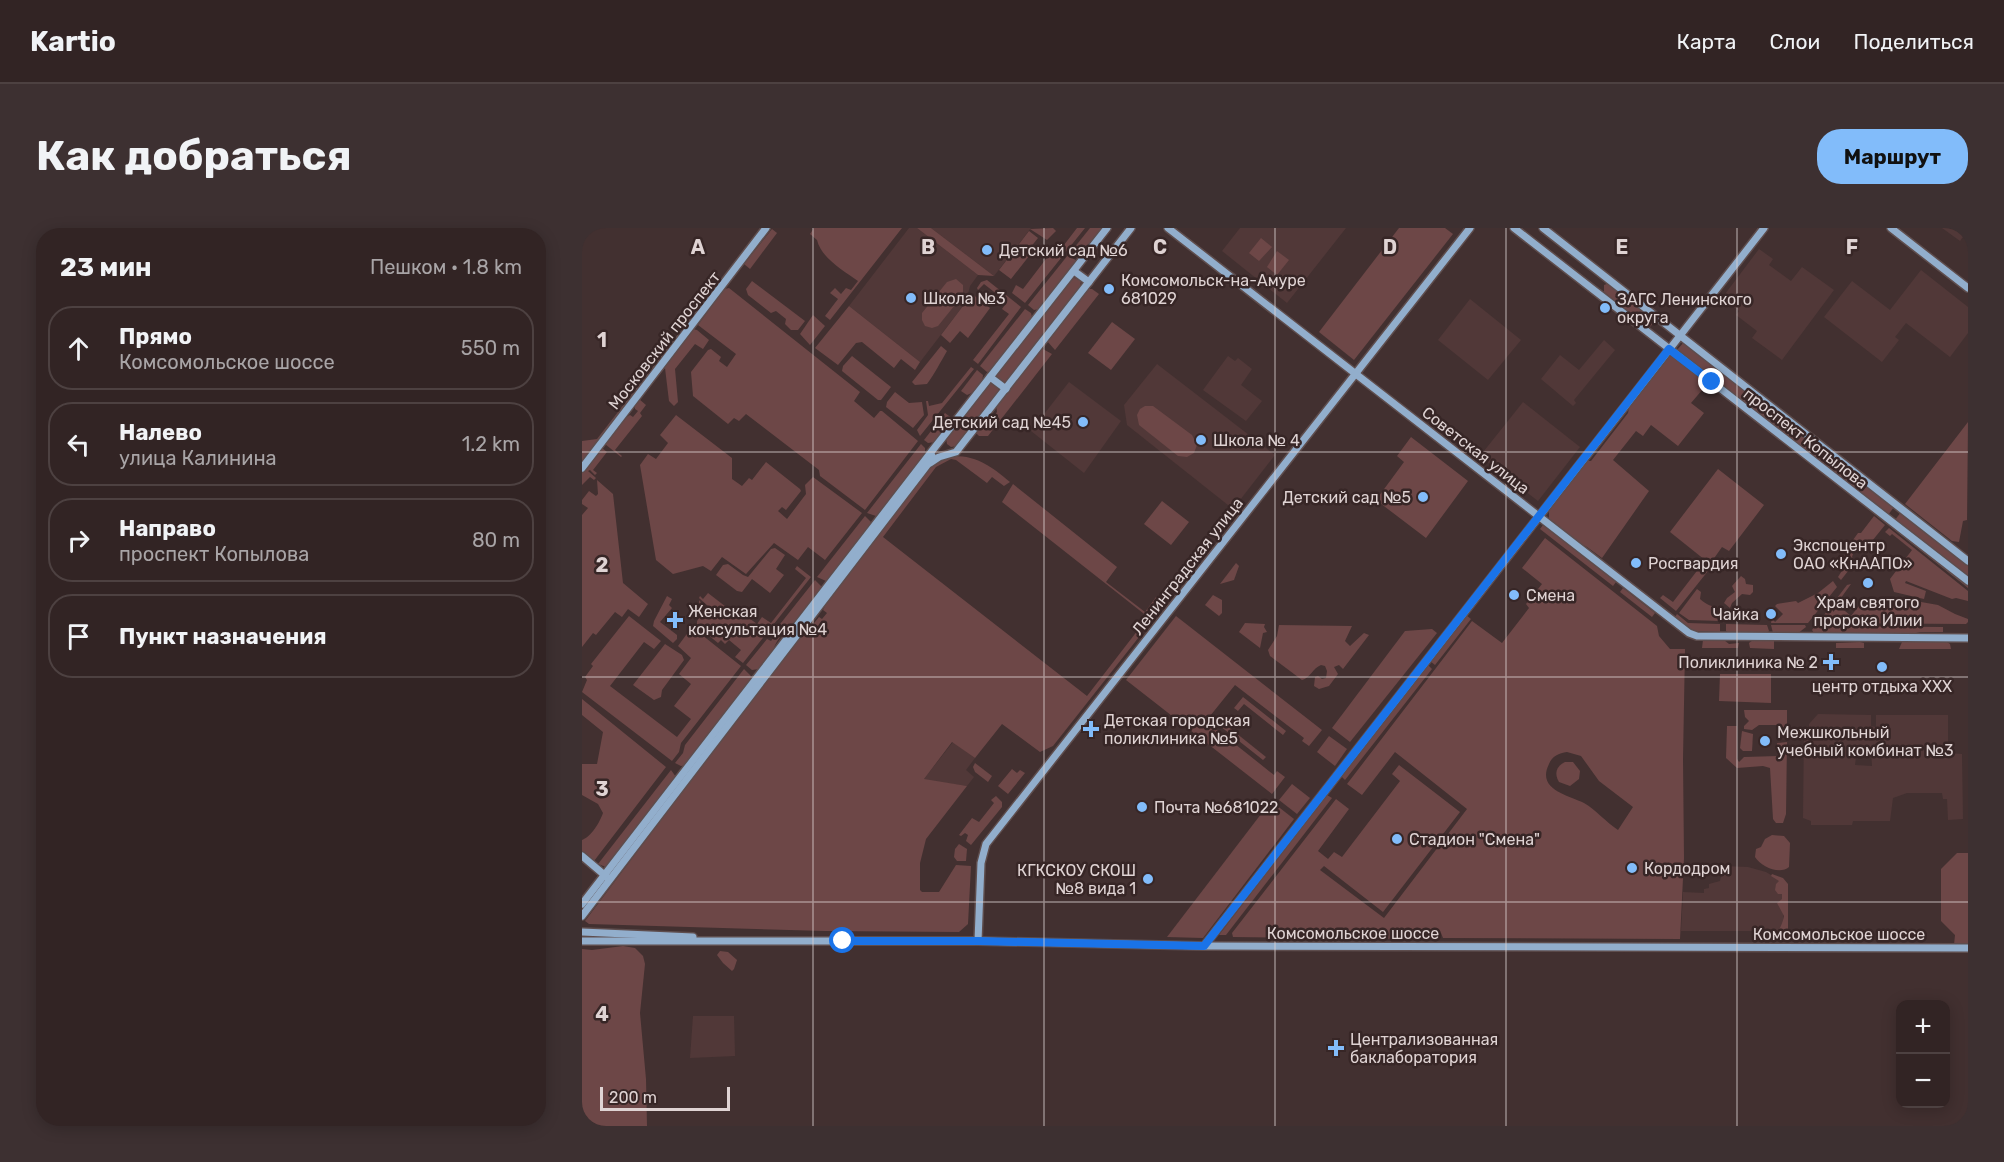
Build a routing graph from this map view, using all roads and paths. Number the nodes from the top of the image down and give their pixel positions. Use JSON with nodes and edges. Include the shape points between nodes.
{"nodes":[{"id":1,"x":766,"y":228,"type":"edge"},
{"id":2,"x":1107,"y":228,"type":"edge"},
{"id":3,"x":1131,"y":228,"type":"edge"},
{"id":4,"x":1168,"y":228,"type":"edge"},
{"id":5,"x":1470,"y":228,"type":"edge"},
{"id":6,"x":1514,"y":228,"type":"edge"},
{"id":7,"x":1543,"y":228,"type":"edge"},
{"id":8,"x":1764,"y":228,"type":"edge"},
{"id":9,"x":1891,"y":228,"type":"edge"},
{"id":10,"x":1074,"y":270,"type":"junction"},
{"id":11,"x":1089,"y":282,"type":"junction"},
{"id":12,"x":1968,"y":288,"type":"edge"},
{"id":13,"x":1680,"y":335,"type":"junction"},
{"id":14,"x":1669,"y":349,"type":"junction"},
{"id":15,"x":1356,"y":374,"type":"junction"},
{"id":16,"x":990,"y":377,"type":"junction"},
{"id":17,"x":1006,"y":389,"type":"junction"},
{"id":18,"x":941,"y":439,"type":"junction"},
{"id":19,"x":932,"y":451,"type":"junction"},
{"id":20,"x":951,"y":452,"type":"dead end"},
{"id":21,"x":928,"y":464,"type":"junction"},
{"id":22,"x":582,"y":468,"type":"edge"},
{"id":23,"x":1539,"y":516,"type":"junction"},
{"id":24,"x":879,"y":524,"type":"junction"},
{"id":25,"x":1968,"y":561,"type":"edge"},
{"id":26,"x":1968,"y":581,"type":"edge"},
{"id":27,"x":1968,"y":638,"type":"edge"},
{"id":28,"x":582,"y":856,"type":"edge"},
{"id":29,"x":607,"y":877,"type":"junction"},
{"id":30,"x":582,"y":904,"type":"edge"},
{"id":31,"x":582,"y":916,"type":"edge"},
{"id":32,"x":582,"y":932,"type":"edge"},
{"id":33,"x":657,"y":938,"type":"junction"},
{"id":34,"x":582,"y":941,"type":"edge"},
{"id":35,"x":978,"y":941,"type":"junction"},
{"id":36,"x":1204,"y":946,"type":"junction"},
{"id":37,"x":1968,"y":948,"type":"edge"}],
"edges":[{"from":1,"to":22,"type":"main road","name":"Московский проспект"},
{"from":2,"to":10,"type":"main road"},
{"from":3,"to":11,"type":"main road"},
{"from":4,"to":15,"type":"main road","name":"Советская улица"},
{"from":5,"to":15,"type":"main road","name":"Ленинградская улица"},
{"from":6,"to":14,"type":"main road","name":"проспект Копылова"},
{"from":7,"to":13,"type":"main road","name":"проспект Копылова"},
{"from":8,"to":13,"type":"main road"},
{"from":9,"to":12,"type":"main road"},
{"from":10,"to":11,"type":"main road"},
{"from":10,"to":16,"type":"main road"},
{"from":11,"to":17,"type":"main road"},
{"from":13,"to":14,"type":"main road"},
{"from":13,"to":25,"type":"main road","name":"проспект Копылова"},
{"from":14,"to":23,"type":"main road"},
{"from":14,"to":26,"type":"main road","name":"проспект Копылова"},
{"from":15,"to":23,"type":"main road","name":"Советская улица"},
{"from":15,"to":35,"type":"main road","name":"Ленинградская улица","via":[[986,844],[981,863]]},
{"from":16,"to":17,"type":"main road"},
{"from":16,"to":18,"type":"main road"},
{"from":17,"to":21,"type":"main road","via":[[956,452]]},
{"from":18,"to":19,"type":"main road"},
{"from":18,"to":20,"type":"main road","via":[[944,448]]},
{"from":19,"to":21,"type":"main road"},
{"from":19,"to":24,"type":"main road"},
{"from":21,"to":24,"type":"main road"},
{"from":23,"to":27,"type":"main road","name":"Советская улица","via":[[1697,636]]},
{"from":23,"to":36,"type":"main road"},
{"from":24,"to":29,"type":"main road"},
{"from":28,"to":29,"type":"main road"},
{"from":29,"to":30,"type":"main road"},
{"from":29,"to":31,"type":"main road"},
{"from":32,"to":33,"type":"main road","name":"Комсомольское шоссе"},
{"from":33,"to":34,"type":"main road","name":"Комсомольское шоссе"},
{"from":33,"to":35,"type":"main road","name":"Комсомольское шоссе"},
{"from":35,"to":36,"type":"main road","name":"Комсомольское шоссе"},
{"from":36,"to":37,"type":"main road","name":"Комсомольское шоссе"}]}
